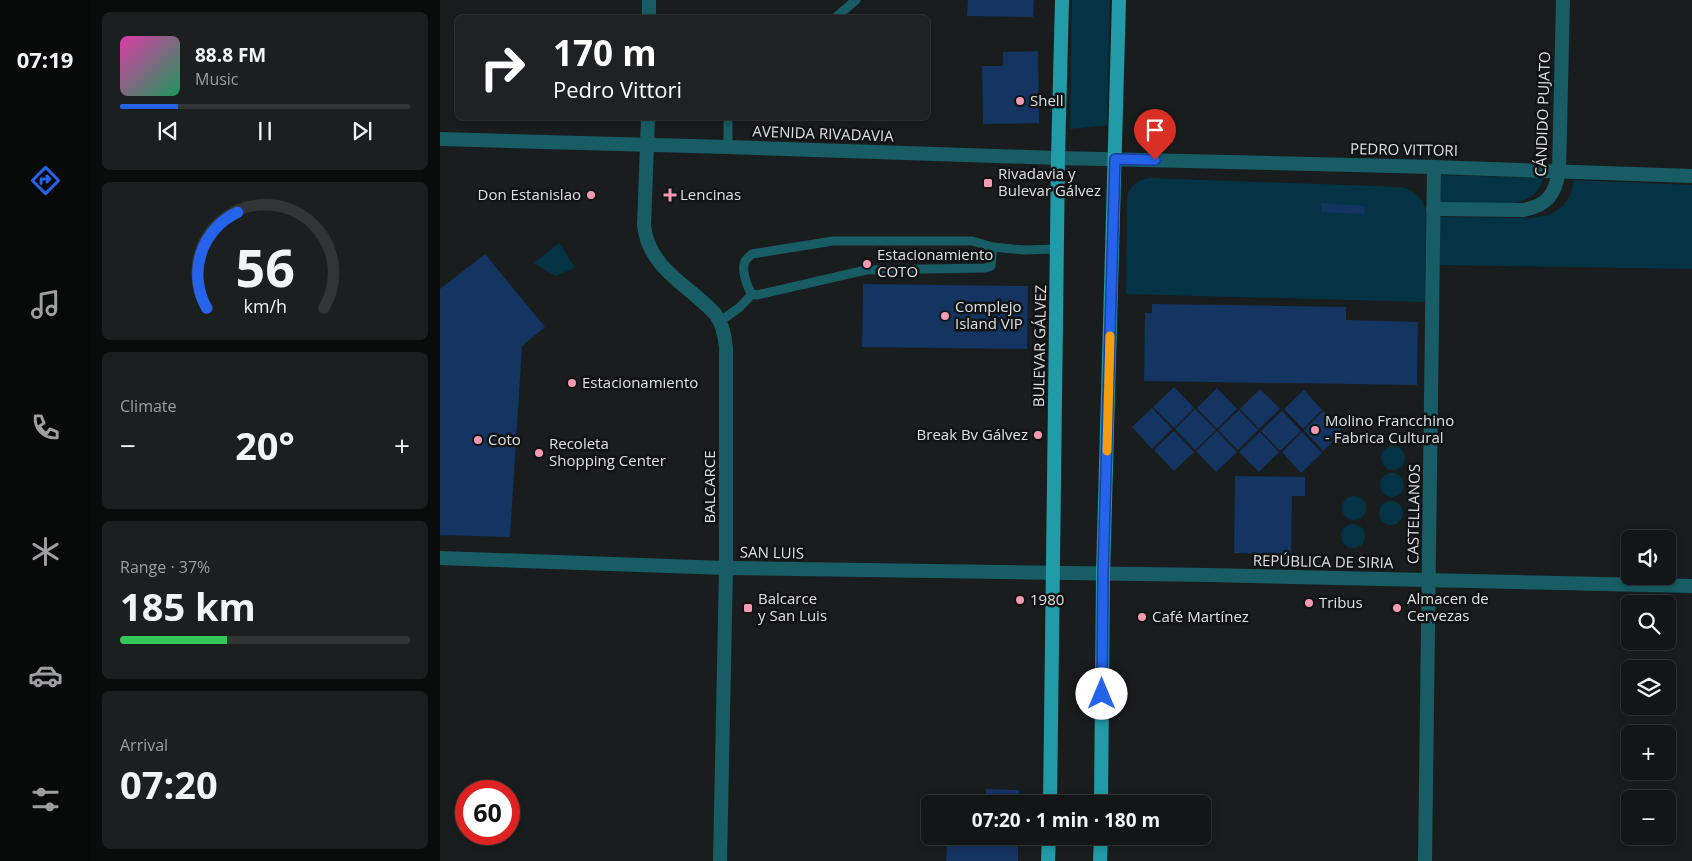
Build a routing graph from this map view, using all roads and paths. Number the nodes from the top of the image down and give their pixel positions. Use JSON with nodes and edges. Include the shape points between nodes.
{"nodes":[{"id":1,"x":649,"y":0,"type":"edge"},
{"id":2,"x":856,"y":0,"type":"edge"},
{"id":3,"x":1062,"y":0,"type":"edge"},
{"id":4,"x":1119,"y":0,"type":"edge"},
{"id":5,"x":1563,"y":0,"type":"edge"},
{"id":6,"x":649,"y":15,"type":"edge"},
{"id":7,"x":839,"y":15,"type":"edge"},
{"id":8,"x":648,"y":120,"type":"edge"},
{"id":9,"x":728,"y":120,"type":"edge"},
{"id":10,"x":440,"y":139,"type":"edge"},
{"id":11,"x":648,"y":144,"type":"junction"},
{"id":12,"x":728,"y":147,"type":"junction"},
{"id":13,"x":1058,"y":158,"type":"junction"},
{"id":14,"x":1115,"y":159,"type":"junction"},
{"id":15,"x":1434,"y":167,"type":"junction"},
{"id":16,"x":1559,"y":171,"type":"junction"},
{"id":17,"x":1692,"y":176,"type":"edge"},
{"id":18,"x":1433,"y":209,"type":"junction"},
{"id":19,"x":993,"y":247,"type":"junction"},
{"id":20,"x":1057,"y":250,"type":"junction"},
{"id":21,"x":752,"y":294,"type":"junction"},
{"id":22,"x":719,"y":322,"type":"junction"},
{"id":23,"x":440,"y":558,"type":"edge"},
{"id":24,"x":726,"y":568,"type":"junction"},
{"id":25,"x":1054,"y":574,"type":"junction"},
{"id":26,"x":1103,"y":574,"type":"junction"},
{"id":27,"x":1430,"y":581,"type":"junction"},
{"id":28,"x":1692,"y":586,"type":"edge"},
{"id":29,"x":1050,"y":795,"type":"edge"},
{"id":30,"x":1101,"y":795,"type":"edge"},
{"id":31,"x":1049,"y":845,"type":"edge"},
{"id":32,"x":1101,"y":845,"type":"edge"},
{"id":33,"x":720,"y":861,"type":"edge"},
{"id":34,"x":1048,"y":861,"type":"edge"},
{"id":35,"x":1100,"y":861,"type":"edge"},
{"id":36,"x":1426,"y":861,"type":"edge"}],
"edges":[{"from":1,"to":6,"type":"street"},
{"from":2,"to":7,"type":"lane"},
{"from":3,"to":13,"type":"main road","name":"BULEVAR GÁLVEZ"},
{"from":4,"to":14,"type":"main road"},
{"from":5,"to":16,"type":"street","name":"CÁNDIDO PUJATO"},
{"from":8,"to":11,"type":"street","name":"BALCARCE"},
{"from":9,"to":12,"type":"lane"},
{"from":10,"to":11,"type":"street","name":"AVENIDA RIVADAVIA"},
{"from":11,"to":12,"type":"street","name":"AVENIDA RIVADAVIA"},
{"from":11,"to":22,"type":"street","name":"BALCARCE","via":[[645,238],[653,255],[712,310]]},
{"from":12,"to":13,"type":"street","name":"AVENIDA RIVADAVIA"},
{"from":13,"to":14,"type":"street","name":"AVENIDA RIVADAVIA"},
{"from":13,"to":20,"type":"main road","name":"BULEVAR GÁLVEZ"},
{"from":14,"to":15,"type":"street","name":"PEDRO VITTORI"},
{"from":14,"to":26,"type":"main road"},
{"from":15,"to":16,"type":"street","name":"PEDRO VITTORI"},
{"from":15,"to":18,"type":"street","name":"CASTELLANOS"},
{"from":16,"to":17,"type":"street","name":"PEDRO VITTORI"},
{"from":16,"to":18,"type":"street","name":"CÁNDIDO PUJATO","via":[[1551,196],[1534,208]]},
{"from":18,"to":27,"type":"street","name":"CASTELLANOS"},
{"from":19,"to":20,"type":"lane"},
{"from":19,"to":21,"type":"lane","via":[[991,266],[985,268],[866,270]]},
{"from":19,"to":21,"type":"lane","via":[[972,241],[843,240],[752,254],[743,266]]},
{"from":20,"to":25,"type":"main road","name":"BULEVAR GÁLVEZ"},
{"from":21,"to":22,"type":"lane"},
{"from":22,"to":24,"type":"street","name":"BALCARCE","via":[[724,332],[727,359]]},
{"from":23,"to":24,"type":"street","name":"SAN LUIS"},
{"from":24,"to":25,"type":"street","name":"SAN LUIS"},
{"from":24,"to":33,"type":"street","name":"BALCARCE"},
{"from":25,"to":26,"type":"street","name":"SAN LUIS"},
{"from":25,"to":29,"type":"main road","name":"BULEVAR GÁLVEZ"},
{"from":26,"to":27,"type":"street","name":"REPÚBLICA DE SIRIA"},
{"from":26,"to":30,"type":"main road"},
{"from":27,"to":28,"type":"street","name":"REPÚBLICA DE SIRIA"},
{"from":27,"to":36,"type":"street","name":"CASTELLANOS"},
{"from":31,"to":34,"type":"main road"},
{"from":32,"to":35,"type":"main road"}]}
